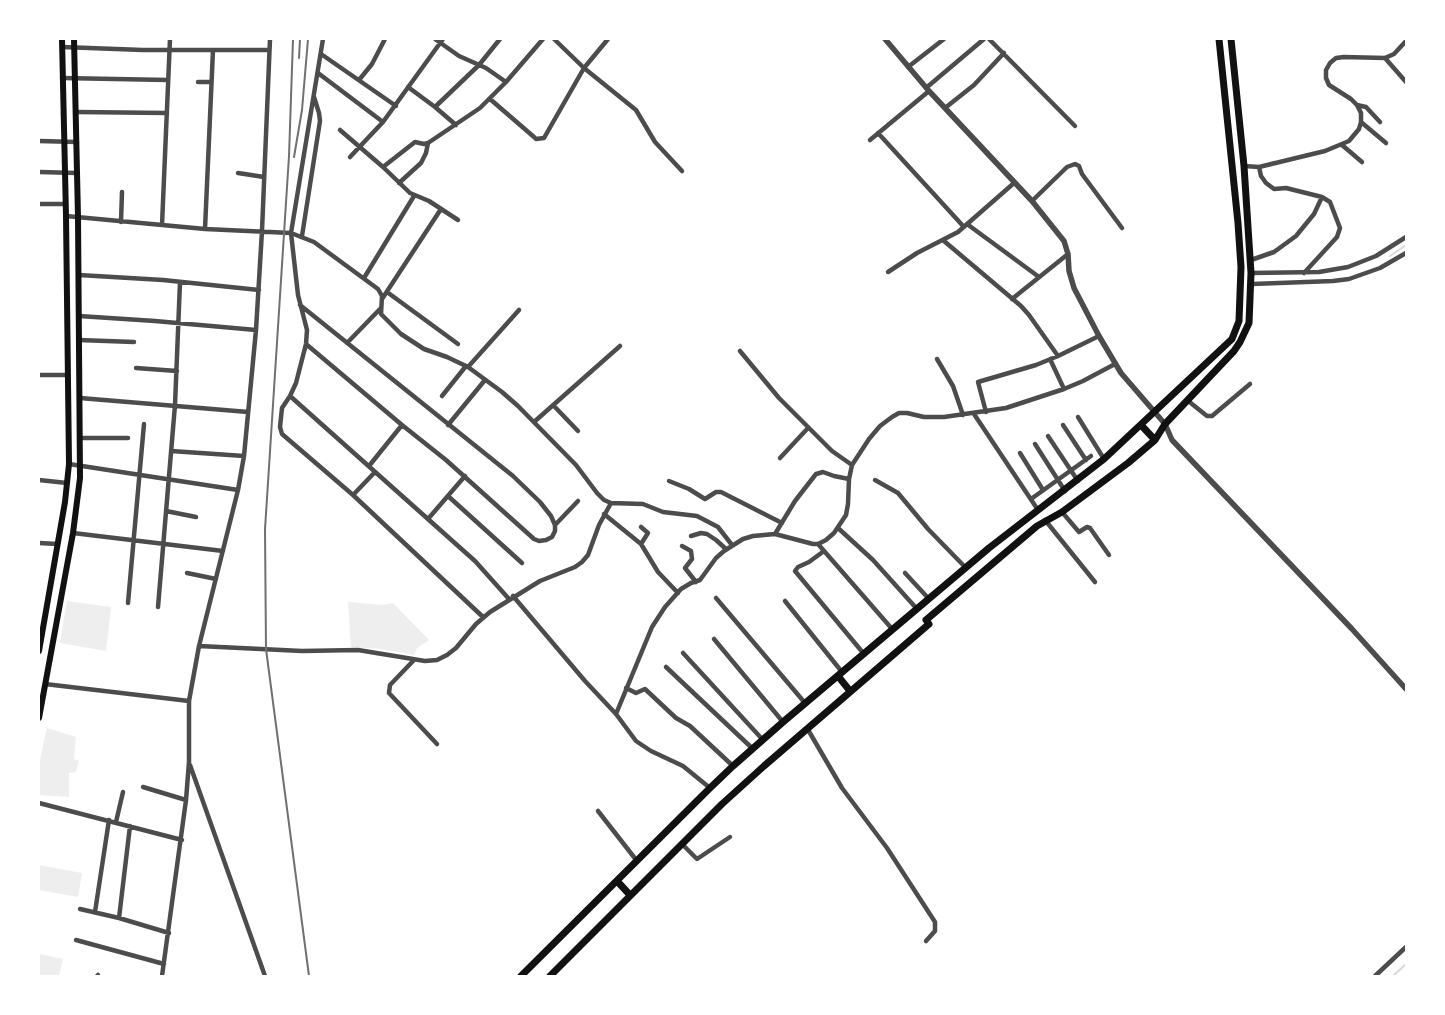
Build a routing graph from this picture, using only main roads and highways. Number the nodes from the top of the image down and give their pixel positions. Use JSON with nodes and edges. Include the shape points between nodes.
{"nodes":[{"id":1,"x":62,"y":39,"type":"edge"},
{"id":2,"x":74,"y":39,"type":"edge"},
{"id":3,"x":1219,"y":39,"type":"edge"},
{"id":4,"x":1232,"y":39,"type":"edge"},
{"id":5,"x":1140,"y":425,"type":"junction"},
{"id":6,"x":1155,"y":440,"type":"junction"},
{"id":7,"x":65,"y":502,"type":"junction"},
{"id":8,"x":78,"y":504,"type":"junction"},
{"id":9,"x":39,"y":651,"type":"edge"},
{"id":10,"x":840,"y":674,"type":"junction"},
{"id":11,"x":850,"y":691,"type":"junction"},
{"id":12,"x":39,"y":718,"type":"edge"},
{"id":13,"x":616,"y":881,"type":"junction"},
{"id":14,"x":630,"y":895,"type":"junction"},
{"id":15,"x":521,"y":976,"type":"edge"},
{"id":16,"x":550,"y":976,"type":"edge"}],
"edges":[{"from":1,"to":7,"type":"main road","via":[[69,464]]},
{"from":2,"to":8,"type":"main road","via":[[80,340]]},
{"from":3,"to":5,"type":"main road","via":[[1240,245],[1240,321],[1232,339]]},
{"from":4,"to":6,"type":"main road","via":[[1251,260],[1249,323],[1234,351],[1165,424]]},
{"from":5,"to":6,"type":"main road"},
{"from":5,"to":10,"type":"main road","via":[[1065,491],[966,568]]},
{"from":6,"to":11,"type":"main road","via":[[1062,512],[1045,520],[926,620],[929,624]]},
{"from":7,"to":8,"type":"main road"},
{"from":7,"to":9,"type":"main road"},
{"from":8,"to":12,"type":"main road"},
{"from":10,"to":11,"type":"main road"},
{"from":10,"to":13,"type":"main road","via":[[733,766]]},
{"from":11,"to":14,"type":"main road","via":[[722,804]]},
{"from":13,"to":14,"type":"main road"},
{"from":13,"to":15,"type":"main road"},
{"from":14,"to":16,"type":"main road"}]}
